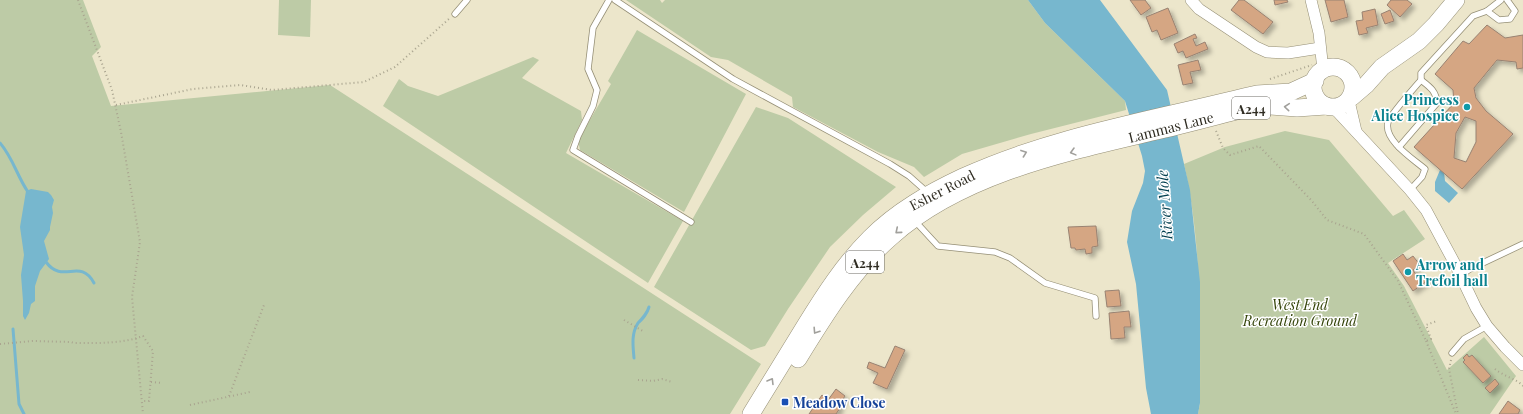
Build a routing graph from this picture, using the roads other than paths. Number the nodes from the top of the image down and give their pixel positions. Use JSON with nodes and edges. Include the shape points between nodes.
{"nodes":[{"id":1,"x":467,"y":0,"type":"edge"},
{"id":2,"x":609,"y":0,"type":"edge"},
{"id":3,"x":614,"y":0,"type":"edge"},
{"id":4,"x":1191,"y":0,"type":"edge"},
{"id":5,"x":1311,"y":0,"type":"edge"},
{"id":6,"x":1456,"y":0,"type":"edge"},
{"id":7,"x":1501,"y":0,"type":"edge"},
{"id":8,"x":1507,"y":0,"type":"edge"},
{"id":9,"x":1487,"y":11,"type":"junction"},
{"id":10,"x":454,"y":14,"type":"road end"},
{"id":11,"x":1320,"y":48,"type":"junction"},
{"id":12,"x":1382,"y":67,"type":"junction"},
{"id":13,"x":1346,"y":72,"type":"junction"},
{"id":14,"x":1319,"y":75,"type":"junction"},
{"id":15,"x":1421,"y":80,"type":"junction"},
{"id":16,"x":1350,"y":99,"type":"junction"},
{"id":17,"x":1330,"y":107,"type":"junction"},
{"id":18,"x":1176,"y":120,"type":"junction"},
{"id":19,"x":1356,"y":131,"type":"junction"},
{"id":20,"x":1111,"y":135,"type":"junction"},
{"id":21,"x":1399,"y":147,"type":"junction"},
{"id":22,"x":1410,"y":190,"type":"junction"},
{"id":23,"x":929,"y":194,"type":"junction"},
{"id":24,"x":914,"y":219,"type":"junction"},
{"id":25,"x":691,"y":222,"type":"dead end"},
{"id":26,"x":1523,"y":244,"type":"edge"},
{"id":27,"x":1460,"y":276,"type":"junction"},
{"id":28,"x":1096,"y":316,"type":"dead end"},
{"id":29,"x":1487,"y":326,"type":"junction"},
{"id":30,"x":1452,"y":353,"type":"road end"},
{"id":31,"x":1523,"y":365,"type":"edge"},
{"id":32,"x":751,"y":414,"type":"edge"},
{"id":33,"x":765,"y":414,"type":"edge"}],
"edges":[{"from":1,"to":10,"type":"lane"},
{"from":2,"to":25,"type":"lane","via":[[593,28],[588,69],[597,90],[593,106],[573,150]]},
{"from":3,"to":23,"type":"lane","via":[[733,78],[890,164],[909,176]]},
{"from":4,"to":11,"type":"street","via":[[1199,9],[1267,52],[1288,53]]},
{"from":5,"to":11,"type":"street"},
{"from":6,"to":12,"type":"main road","via":[[1419,41]]},
{"from":7,"to":9,"type":"lane"},
{"from":8,"to":9,"type":"lane","via":[[1514,11],[1510,19],[1499,20]]},
{"from":9,"to":15,"type":"lane","via":[[1473,16],[1421,73]]},
{"from":11,"to":14,"type":"street"},
{"from":12,"to":13,"type":"main road","via":[[1363,73]]},
{"from":12,"to":16,"type":"main road"},
{"from":13,"to":14,"type":"main road","via":[[1334,67]]},
{"from":13,"to":16,"type":"main road","via":[[1351,79],[1354,92]]},
{"from":14,"to":17,"type":"main road","via":[[1313,90],[1315,96]]},
{"from":14,"to":18,"type":"main road","name":"Lammas Lane","number":"A244","via":[[1291,92],[1257,94]]},
{"from":15,"to":21,"type":"lane","via":[[1388,121],[1388,132]]},
{"from":15,"to":21,"type":"lane","via":[[1433,89],[1437,103]]},
{"from":16,"to":17,"type":"main road","via":[[1343,105]]},
{"from":16,"to":19,"type":"street"},
{"from":17,"to":18,"type":"main road","name":"Lammas Lane","number":"A244","one_way":true,"via":[[1260,106],[1210,118]]},
{"from":17,"to":19,"type":"street"},
{"from":18,"to":20,"type":"main road","name":"Lammas Lane","number":"A244"},
{"from":19,"to":22,"type":"street"},
{"from":23,"to":20,"type":"main road","name":"Esher Road","number":"A244","one_way":true,"via":[[976,171],[1027,152]]},
{"from":20,"to":24,"type":"main road","name":"Esher Road","number":"A244","one_way":true,"via":[[994,178],[939,203]]},
{"from":21,"to":22,"type":"lane","via":[[1425,169],[1422,177]]},
{"from":22,"to":27,"type":"street","via":[[1426,210]]},
{"from":32,"to":23,"type":"main road","name":"Esher Road","number":"A244","one_way":true,"via":[[821,300],[853,256],[890,220]]},
{"from":24,"to":28,"type":"lane","via":[[938,246],[995,252],[1010,258],[1045,283],[1095,298]]},
{"from":24,"to":33,"type":"main road","name":"Esher Road","number":"A244","one_way":true,"via":[[878,248],[846,286]]},
{"from":26,"to":27,"type":"lane"},
{"from":27,"to":29,"type":"street"},
{"from":29,"to":30,"type":"lane","via":[[1464,339]]},
{"from":29,"to":31,"type":"street"}]}
